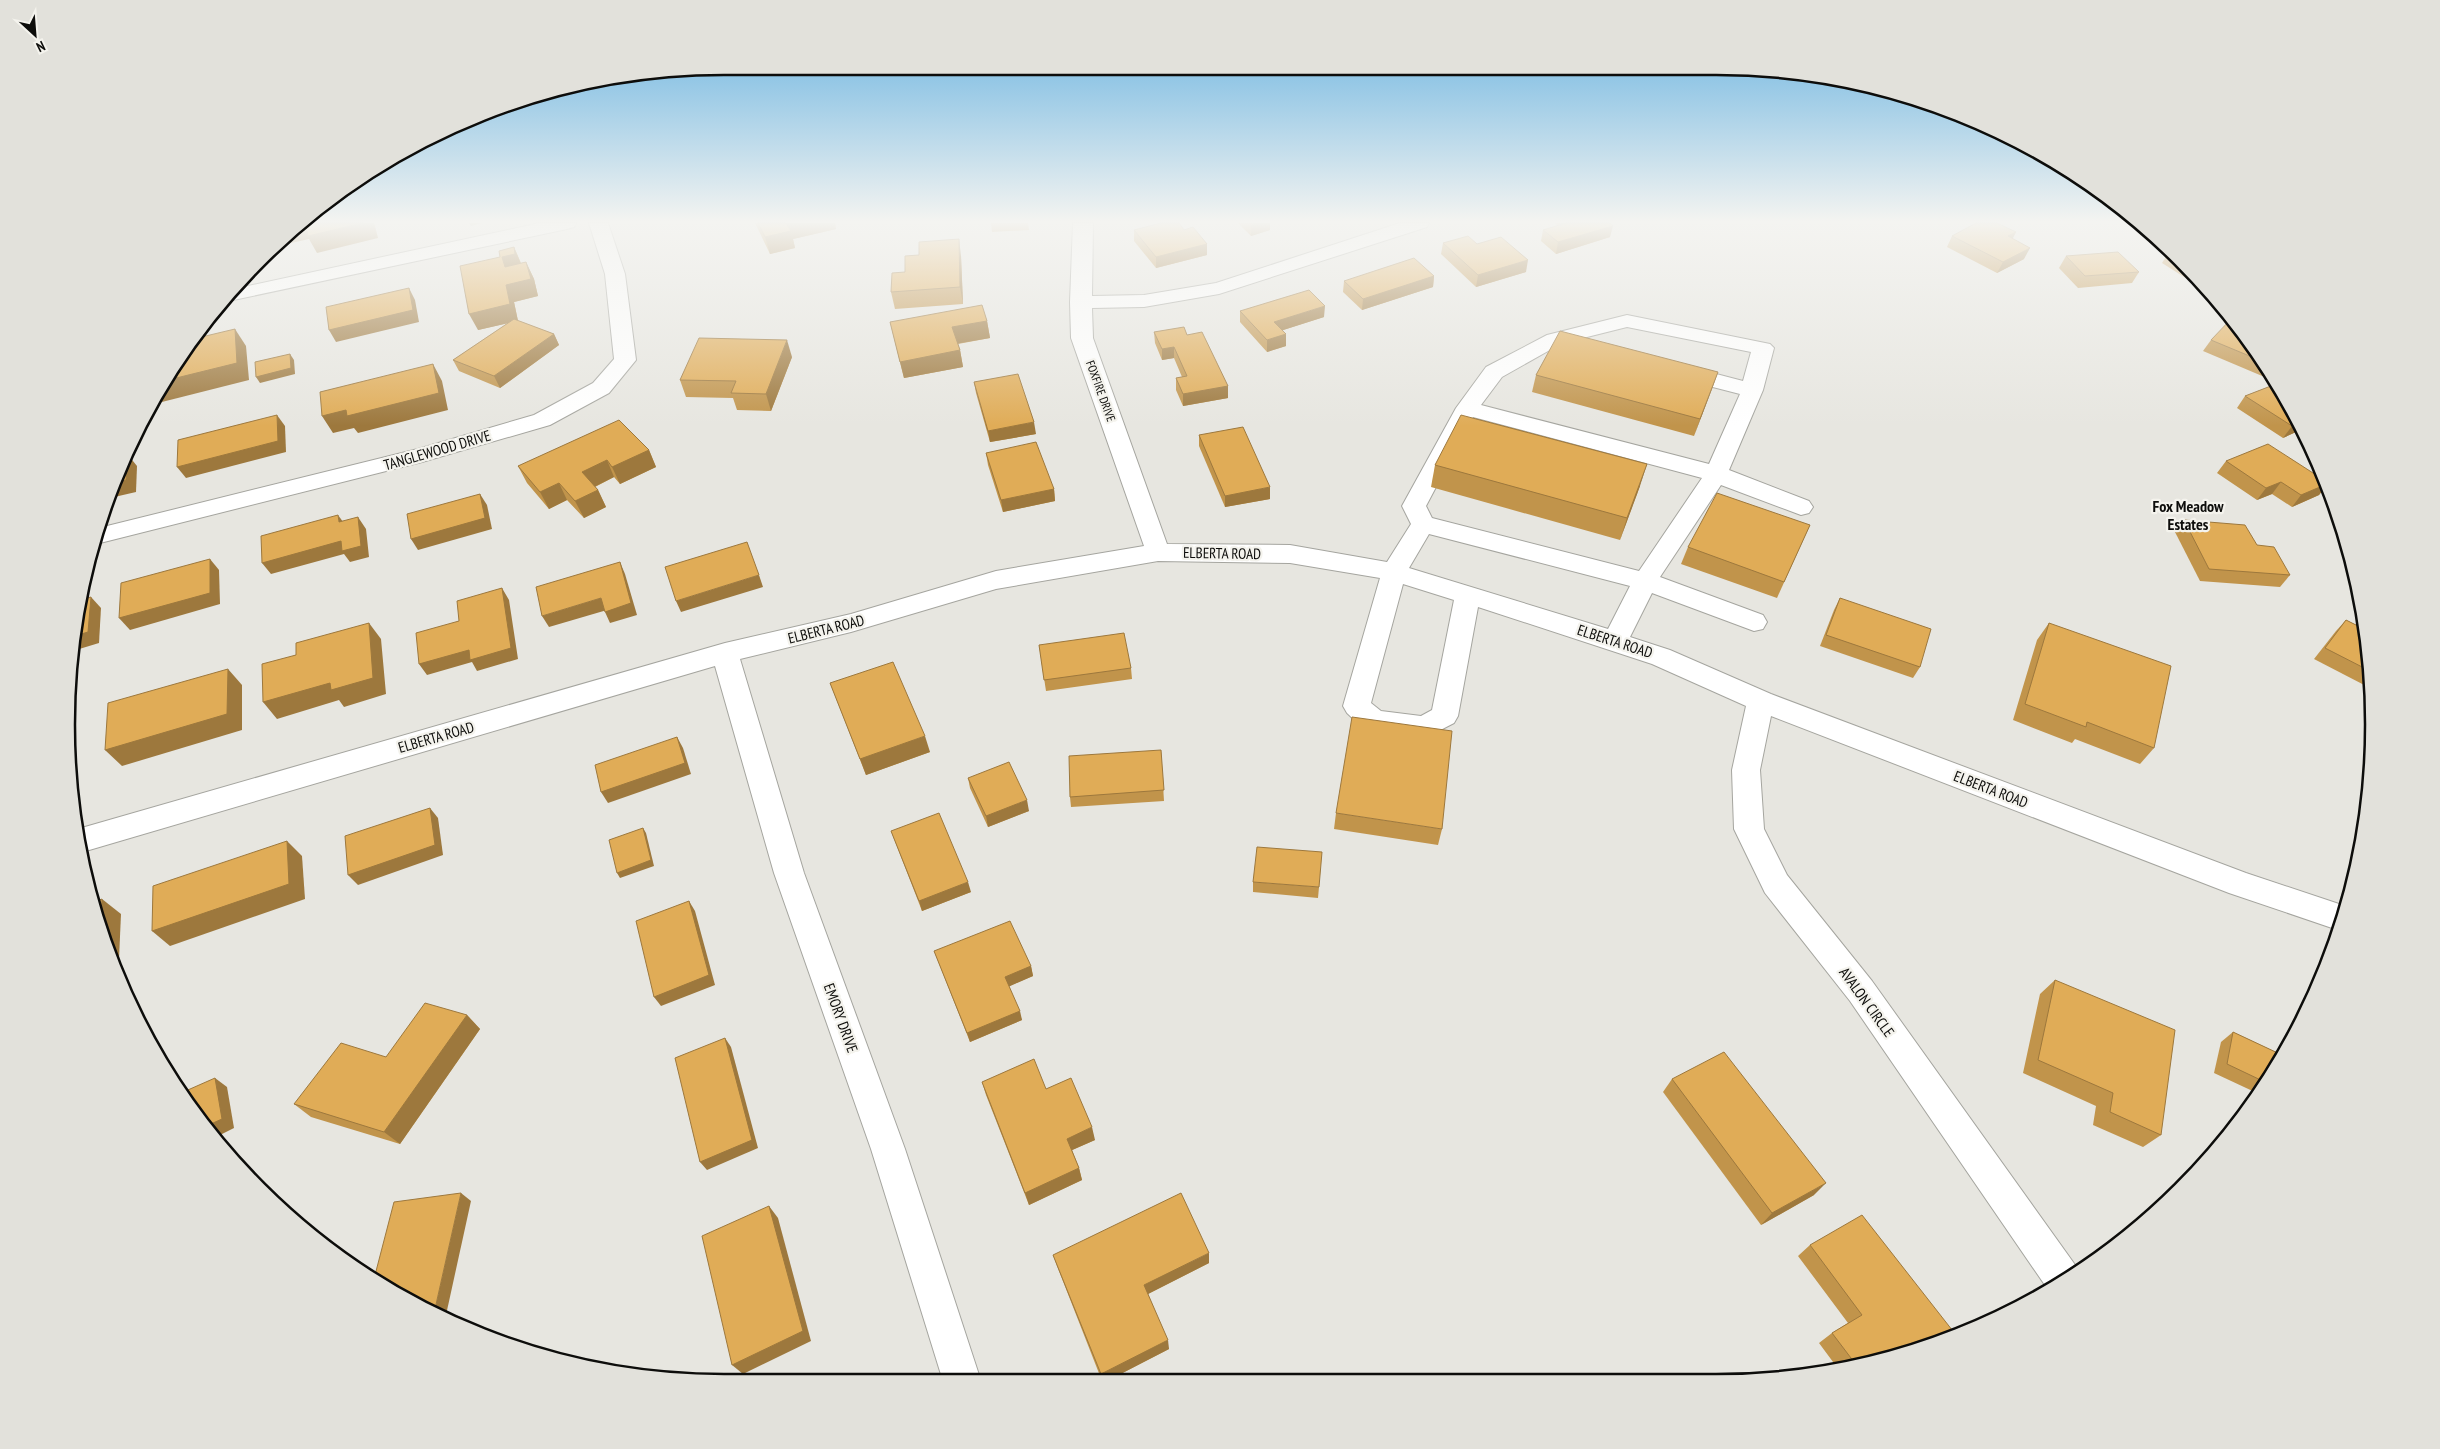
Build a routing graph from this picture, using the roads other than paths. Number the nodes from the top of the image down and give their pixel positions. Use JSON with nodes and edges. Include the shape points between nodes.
{"nodes":[{"id":1,"x":261,"y":291,"type":"edge"},
{"id":2,"x":617,"y":291,"type":"edge"},
{"id":3,"x":1081,"y":291,"type":"edge"},
{"id":4,"x":1204,"y":291,"type":"edge"},
{"id":5,"x":236,"y":296,"type":"edge"},
{"id":6,"x":1080,"y":302,"type":"junction"},
{"id":7,"x":1554,"y":339,"type":"junction"},
{"id":8,"x":1610,"y":354,"type":"edge"},
{"id":9,"x":1657,"y":366,"type":"edge"},
{"id":10,"x":1752,"y":390,"type":"junction"},
{"id":11,"x":1467,"y":408,"type":"junction"},
{"id":12,"x":1716,"y":474,"type":"junction"},
{"id":13,"x":1801,"y":506,"type":"dead end"},
{"id":14,"x":1423,"y":524,"type":"junction"},
{"id":15,"x":103,"y":535,"type":"edge"},
{"id":16,"x":1158,"y":552,"type":"junction"},
{"id":17,"x":1394,"y":572,"type":"junction"},
{"id":18,"x":1645,"y":581,"type":"junction"},
{"id":19,"x":1468,"y":594,"type":"junction"},
{"id":20,"x":1754,"y":622,"type":"dead end"},
{"id":21,"x":1615,"y":641,"type":"junction"},
{"id":22,"x":725,"y":653,"type":"junction"},
{"id":23,"x":1761,"y":701,"type":"junction"},
{"id":24,"x":85,"y":839,"type":"edge"},
{"id":25,"x":2336,"y":916,"type":"edge"},
{"id":26,"x":2060,"y":1275,"type":"edge"},
{"id":27,"x":960,"y":1374,"type":"edge"}],
"edges":[{"from":1,"to":5,"type":"street"},
{"from":2,"to":15,"type":"street","name":"TANGLEWOOD DRIVE","via":[[625,360],[601,388],[542,420],[412,458]]},
{"from":3,"to":6,"type":"street","name":"FOXFIRE DRIVE"},
{"from":4,"to":6,"type":"street","via":[[1144,301]]},
{"from":6,"to":16,"type":"street","name":"FOXFIRE DRIVE","via":[[1082,338]]},
{"from":7,"to":8,"type":"street"},
{"from":7,"to":10,"type":"street","via":[[1627,321],[1763,348]]},
{"from":7,"to":11,"type":"street","via":[[1494,372]]},
{"from":9,"to":10,"type":"street"},
{"from":10,"to":12,"type":"street"},
{"from":11,"to":12,"type":"street"},
{"from":11,"to":14,"type":"street","via":[[1414,506]]},
{"from":12,"to":13,"type":"street"},
{"from":12,"to":18,"type":"street"},
{"from":14,"to":17,"type":"street"},
{"from":14,"to":18,"type":"street"},
{"from":16,"to":17,"type":"street","name":"ELBERTA ROAD","via":[[1290,554]]},
{"from":16,"to":22,"type":"street","name":"ELBERTA ROAD","via":[[996,580],[851,624]]},
{"from":17,"to":19,"type":"street","name":"ELBERTA ROAD"},
{"from":17,"to":19,"type":"street","via":[[1357,706],[1374,720],[1425,727],[1444,716]]},
{"from":18,"to":20,"type":"street"},
{"from":18,"to":21,"type":"street"},
{"from":19,"to":21,"type":"street","name":"ELBERTA ROAD"},
{"from":21,"to":23,"type":"street","name":"ELBERTA ROAD","via":[[1661,657]]},
{"from":22,"to":24,"type":"street","name":"ELBERTA ROAD"},
{"from":22,"to":27,"type":"street","name":"EMORY DRIVE","via":[[790,873],[888,1149]]},
{"from":23,"to":25,"type":"street","name":"ELBERTA ROAD","via":[[2240,884]]},
{"from":23,"to":26,"type":"street","name":"AVALON CIRCLE","via":[[1746,770],[1749,830],[1776,884],[1861,991]]}]}
